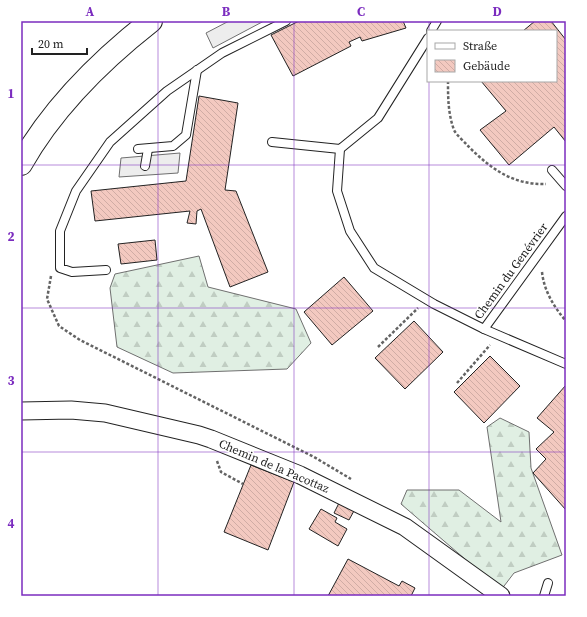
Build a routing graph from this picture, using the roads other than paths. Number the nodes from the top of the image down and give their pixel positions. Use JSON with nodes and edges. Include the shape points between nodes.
{"nodes":[{"id":1,"x":151,"y":21,"type":"edge"},
{"id":2,"x":286,"y":21,"type":"edge"},
{"id":3,"x":436,"y":21,"type":"edge"},
{"id":4,"x":432,"y":30,"type":"edge"},
{"id":5,"x":427,"y":40,"type":"edge"},
{"id":6,"x":197,"y":70,"type":"junction"},
{"id":7,"x":272,"y":142,"type":"dead end"},
{"id":8,"x":148,"y":148,"type":"junction"},
{"id":9,"x":138,"y":149,"type":"dead end"},
{"id":10,"x":340,"y":149,"type":"junction"},
{"id":11,"x":21,"y":164,"type":"edge"},
{"id":12,"x":145,"y":166,"type":"dead end"},
{"id":13,"x":552,"y":170,"type":"dead end"},
{"id":14,"x":563,"y":183,"type":"edge"},
{"id":15,"x":566,"y":216,"type":"edge"},
{"id":16,"x":106,"y":270,"type":"dead end"},
{"id":17,"x":484,"y":329,"type":"junction"},
{"id":18,"x":566,"y":364,"type":"edge"},
{"id":19,"x":21,"y":411,"type":"edge"},
{"id":20,"x":548,"y":583,"type":"dead end"},
{"id":21,"x":501,"y":596,"type":"edge"},
{"id":22,"x":544,"y":596,"type":"edge"}],
"edges":[{"from":1,"to":11,"type":"main road","via":[[80,84],[41,133]]},
{"from":2,"to":6,"type":"lane","via":[[222,53]]},
{"from":3,"to":4,"type":"lane"},
{"from":5,"to":10,"type":"lane","via":[[378,118]]},
{"from":6,"to":8,"type":"lane","via":[[186,135],[173,146]]},
{"from":6,"to":16,"type":"lane","via":[[167,91],[110,142],[76,191],[60,231],[60,268],[72,272]]},
{"from":7,"to":10,"type":"lane"},
{"from":8,"to":9,"type":"lane"},
{"from":8,"to":12,"type":"lane"},
{"from":10,"to":17,"type":"lane","name":"Chemin du Genévrier","via":[[337,191],[350,231],[374,268],[427,300]]},
{"from":13,"to":14,"type":"lane"},
{"from":15,"to":17,"type":"lane","name":"Chemin du Genévrier"},
{"from":17,"to":18,"type":"lane"},
{"from":19,"to":21,"type":"street","name":"Chemin de la Pacottaz","via":[[105,412],[211,439],[300,475],[405,528]]},
{"from":20,"to":22,"type":"lane"}]}
